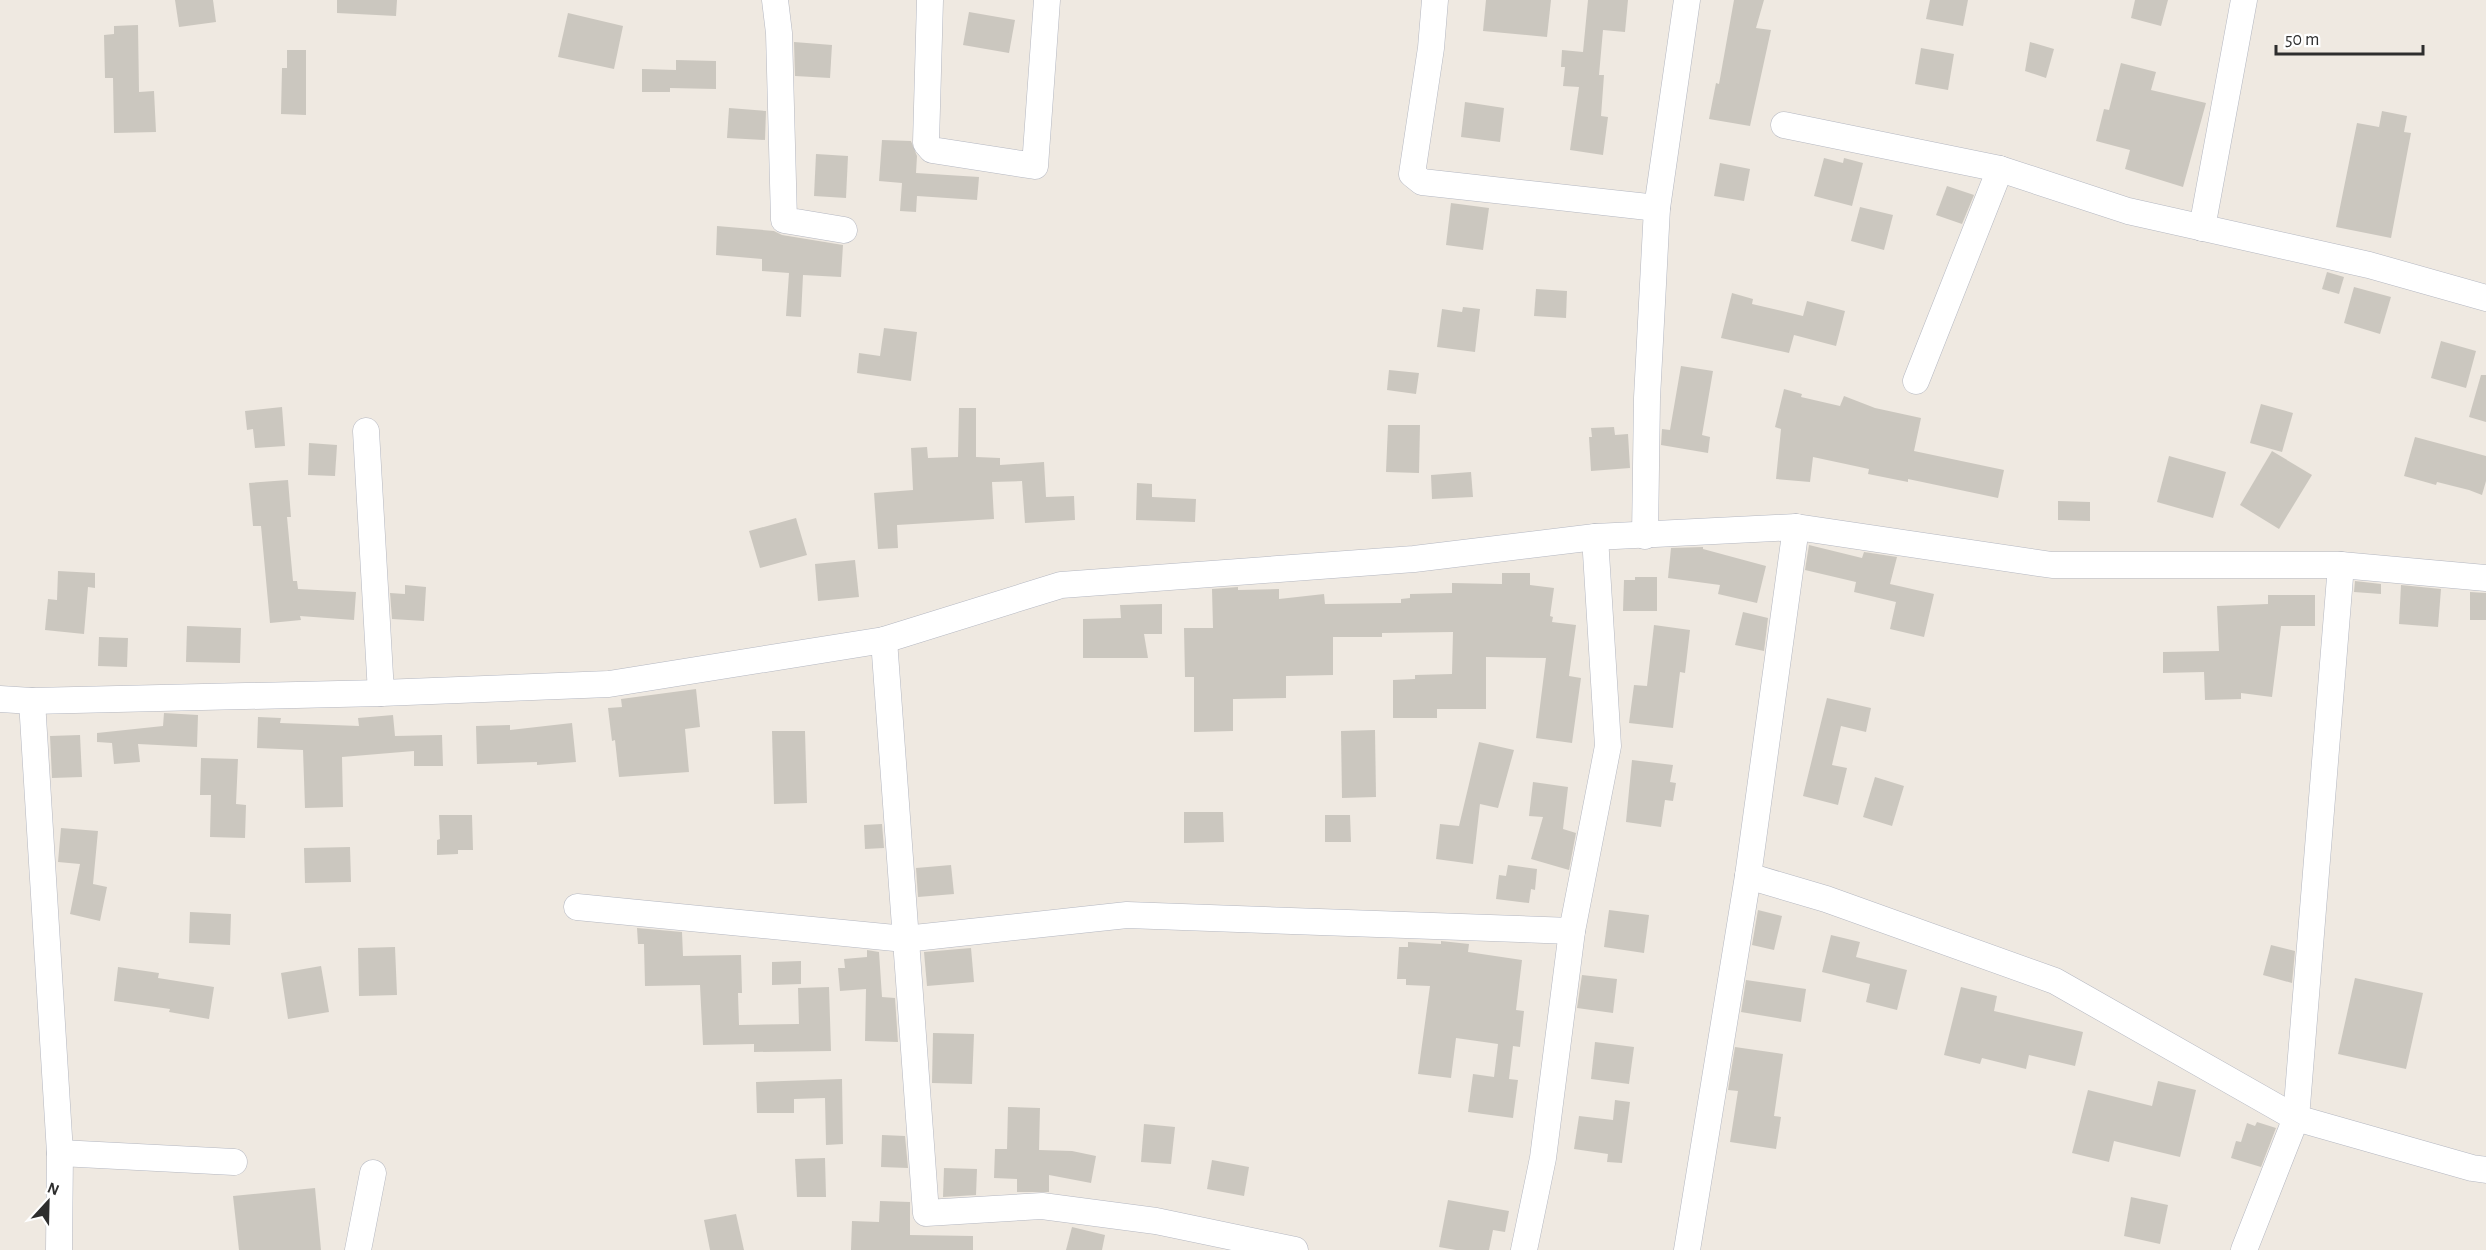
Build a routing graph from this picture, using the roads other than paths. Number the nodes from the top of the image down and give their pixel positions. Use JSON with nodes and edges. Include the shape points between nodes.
{"nodes":[{"id":1,"x":775,"y":0,"type":"edge"},
{"id":2,"x":930,"y":0,"type":"edge"},
{"id":3,"x":1047,"y":0,"type":"edge"},
{"id":4,"x":1435,"y":0,"type":"edge"},
{"id":5,"x":1687,"y":0,"type":"edge"},
{"id":6,"x":2244,"y":0,"type":"edge"},
{"id":7,"x":1784,"y":125,"type":"dead end"},
{"id":8,"x":2000,"y":170,"type":"junction"},
{"id":9,"x":1657,"y":208,"type":"junction"},
{"id":10,"x":2202,"y":228,"type":"junction"},
{"id":11,"x":844,"y":230,"type":"dead end"},
{"id":12,"x":2486,"y":298,"type":"edge"},
{"id":13,"x":1916,"y":381,"type":"dead end"},
{"id":14,"x":366,"y":431,"type":"dead end"},
{"id":15,"x":1796,"y":527,"type":"junction"},
{"id":16,"x":1645,"y":536,"type":"junction"},
{"id":17,"x":1595,"y":537,"type":"junction"},
{"id":18,"x":2341,"y":565,"type":"junction"},
{"id":19,"x":2486,"y":578,"type":"edge"},
{"id":20,"x":884,"y":640,"type":"junction"},
{"id":21,"x":381,"y":693,"type":"junction"},
{"id":22,"x":0,"y":699,"type":"edge"},
{"id":23,"x":32,"y":701,"type":"junction"},
{"id":24,"x":1748,"y":876,"type":"junction"},
{"id":25,"x":577,"y":907,"type":"dead end"},
{"id":26,"x":1572,"y":931,"type":"junction"},
{"id":27,"x":905,"y":939,"type":"junction"},
{"id":28,"x":2296,"y":1118,"type":"junction"},
{"id":29,"x":60,"y":1153,"type":"junction"},
{"id":30,"x":234,"y":1162,"type":"dead end"},
{"id":31,"x":2486,"y":1170,"type":"edge"},
{"id":32,"x":373,"y":1173,"type":"dead end"},
{"id":33,"x":59,"y":1250,"type":"edge"},
{"id":34,"x":358,"y":1250,"type":"edge"},
{"id":35,"x":1295,"y":1250,"type":"edge"},
{"id":36,"x":1524,"y":1250,"type":"edge"},
{"id":37,"x":1687,"y":1250,"type":"edge"},
{"id":38,"x":2244,"y":1250,"type":"edge"}],
"edges":[{"from":1,"to":11,"type":"street","via":[[784,220]]},
{"from":2,"to":3,"type":"street","via":[[926,143],[932,150],[1035,166]]},
{"from":4,"to":9,"type":"street","via":[[1412,174],[1422,182]]},
{"from":5,"to":9,"type":"street"},
{"from":6,"to":10,"type":"street"},
{"from":7,"to":8,"type":"street"},
{"from":8,"to":10,"type":"street","via":[[2128,211]]},
{"from":8,"to":13,"type":"street"},
{"from":9,"to":16,"type":"street","via":[[1647,398]]},
{"from":10,"to":12,"type":"street","via":[[2369,265]]},
{"from":14,"to":21,"type":"street"},
{"from":15,"to":16,"type":"street"},
{"from":15,"to":18,"type":"street","via":[[2052,565]]},
{"from":15,"to":24,"type":"street"},
{"from":16,"to":17,"type":"street"},
{"from":17,"to":20,"type":"street","via":[[1414,559],[1061,585]]},
{"from":17,"to":26,"type":"street","via":[[1608,746]]},
{"from":18,"to":19,"type":"street"},
{"from":18,"to":28,"type":"street"},
{"from":20,"to":21,"type":"street","via":[[609,684]]},
{"from":20,"to":27,"type":"street"},
{"from":21,"to":23,"type":"street"},
{"from":22,"to":23,"type":"street"},
{"from":23,"to":29,"type":"street"},
{"from":24,"to":28,"type":"street","via":[[1826,899],[2055,981]]},
{"from":24,"to":37,"type":"street"},
{"from":25,"to":27,"type":"street"},
{"from":26,"to":27,"type":"street","via":[[1127,915]]},
{"from":26,"to":36,"type":"street","via":[[1543,1158]]},
{"from":27,"to":35,"type":"street","via":[[926,1213],[1042,1206],[1155,1221]]},
{"from":28,"to":31,"type":"street"},
{"from":28,"to":38,"type":"street"},
{"from":29,"to":30,"type":"street"},
{"from":29,"to":33,"type":"street"},
{"from":32,"to":34,"type":"street"}]}
